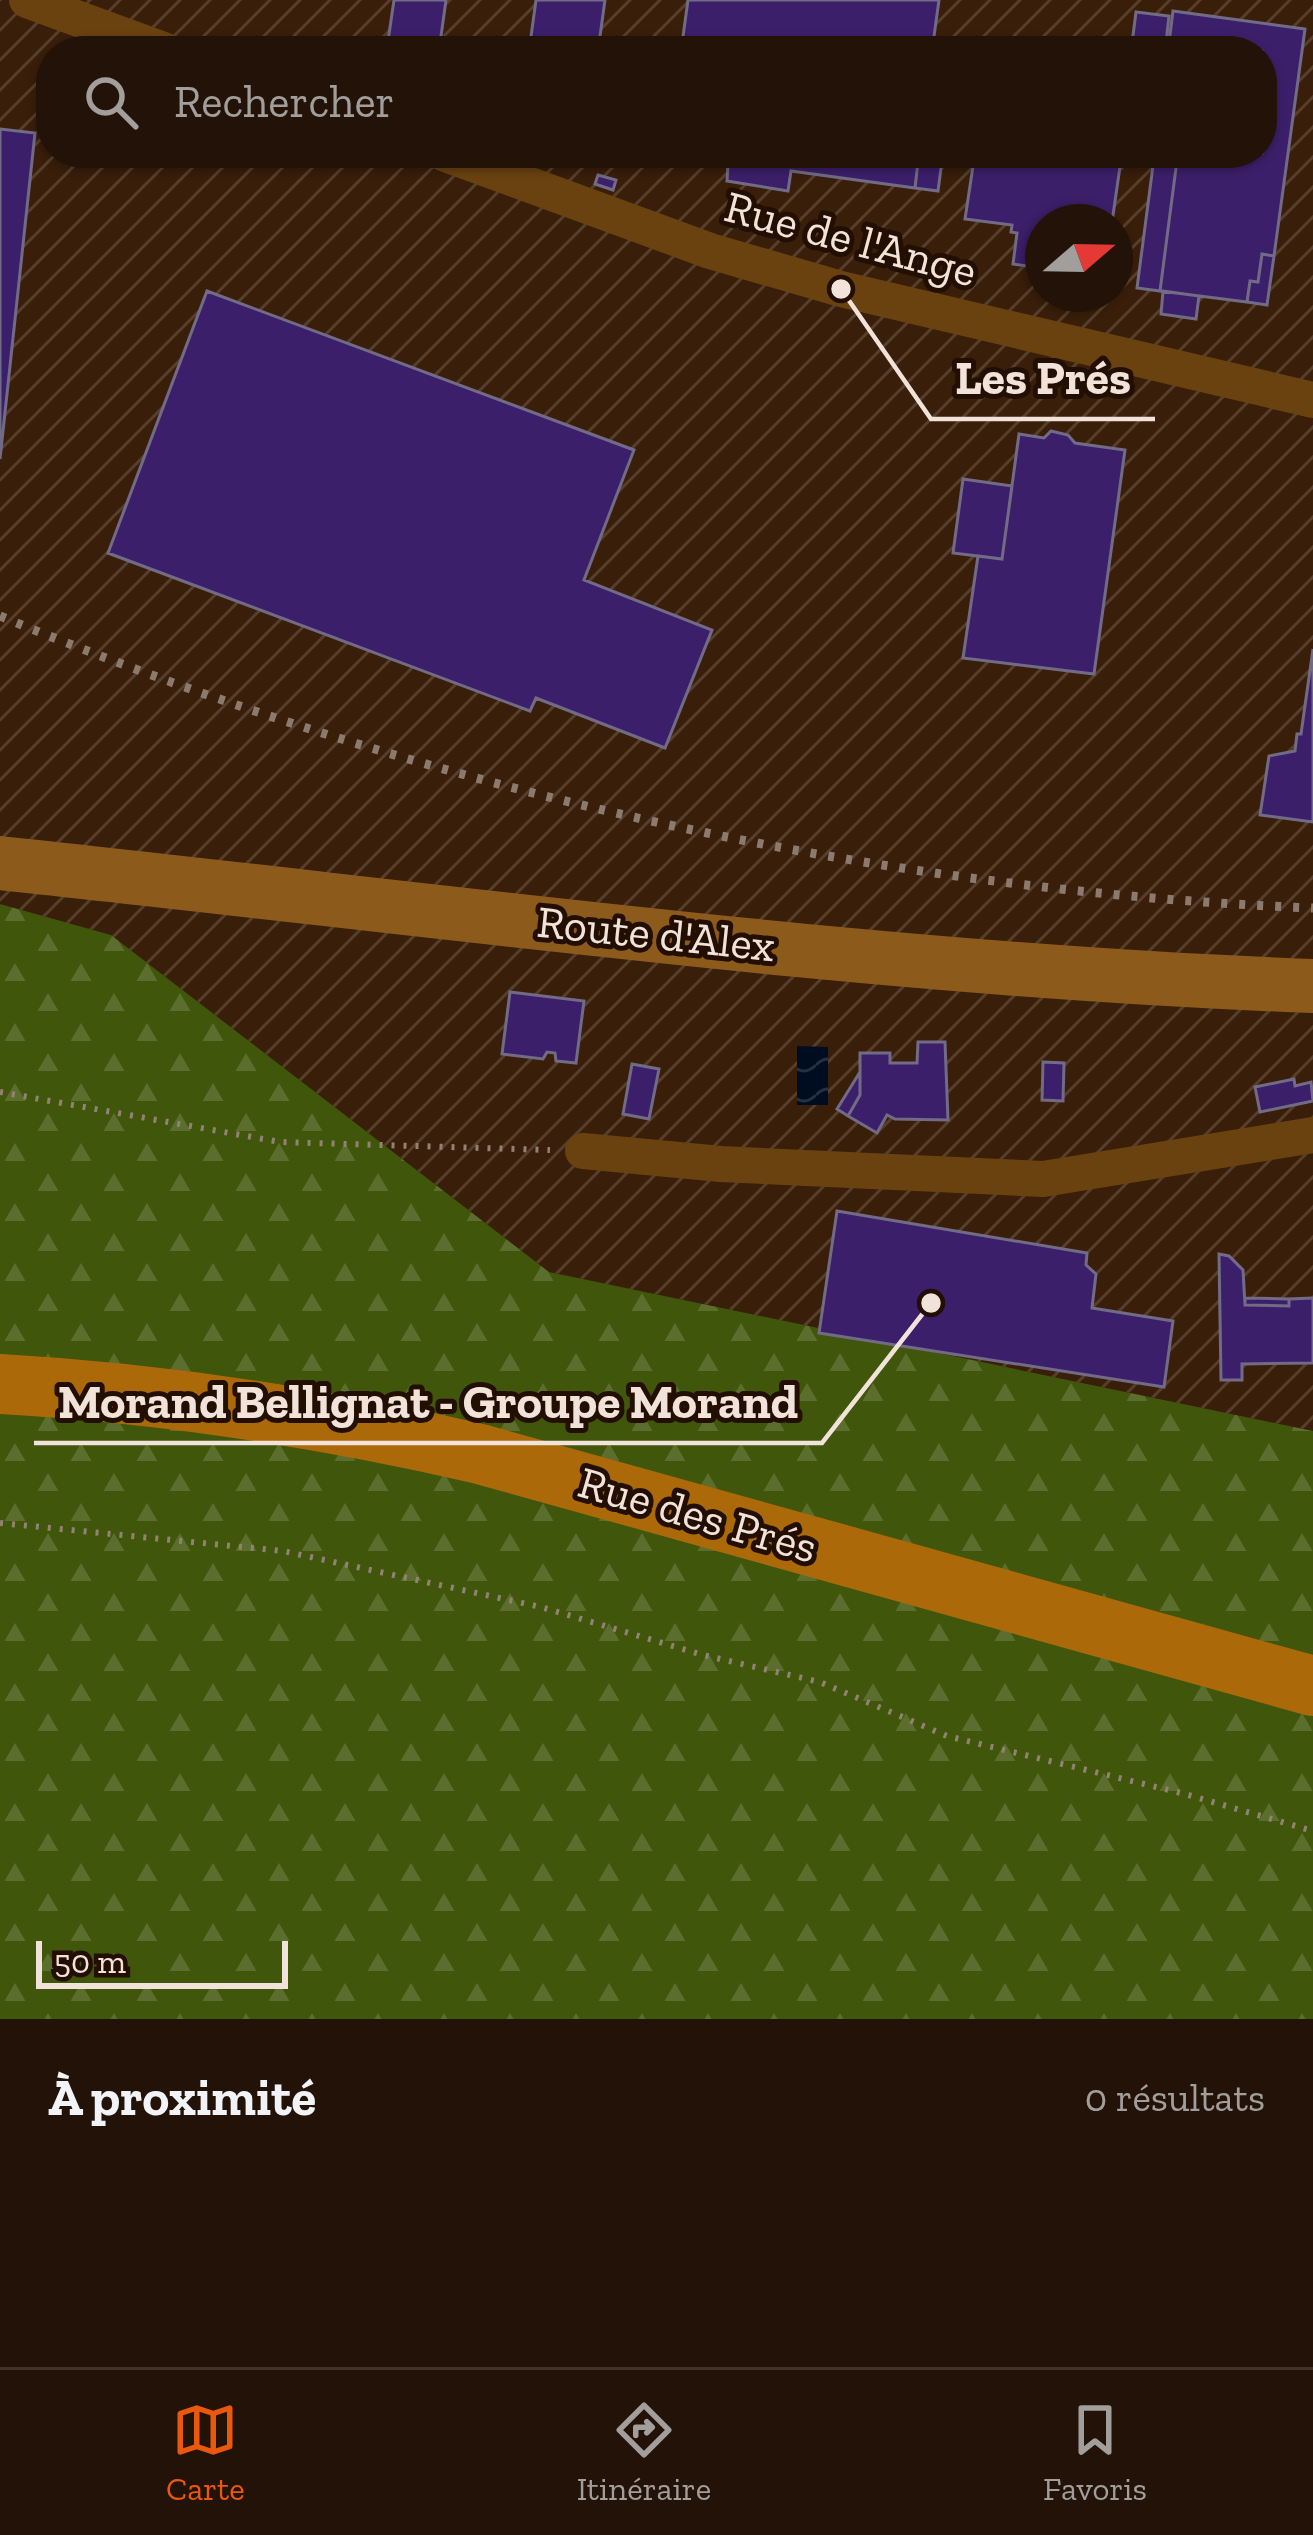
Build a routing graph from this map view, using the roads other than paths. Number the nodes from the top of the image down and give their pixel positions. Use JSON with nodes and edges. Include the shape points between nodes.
{"nodes":[{"id":1,"x":27,"y":0,"type":"edge"},
{"id":2,"x":125,"y":36,"type":"edge"},
{"id":3,"x":484,"y":168,"type":"edge"},
{"id":4,"x":1313,"y":400,"type":"edge"},
{"id":5,"x":0,"y":863,"type":"edge"},
{"id":6,"x":1313,"y":986,"type":"edge"},
{"id":7,"x":1313,"y":1135,"type":"edge"},
{"id":8,"x":584,"y":1151,"type":"road end"},
{"id":9,"x":0,"y":1384,"type":"edge"},
{"id":10,"x":1313,"y":1686,"type":"edge"}],
"edges":[{"from":1,"to":2,"type":"street"},
{"from":3,"to":4,"type":"street","name":"Rue de l'Ange","via":[[841,290]]},
{"from":5,"to":6,"type":"street","name":"Route d'Alex","via":[[1045,971]]},
{"from":7,"to":8,"type":"street","via":[[1043,1179]]},
{"from":9,"to":10,"type":"main road","name":"Rue des Prés","via":[[376,1430]]}]}
